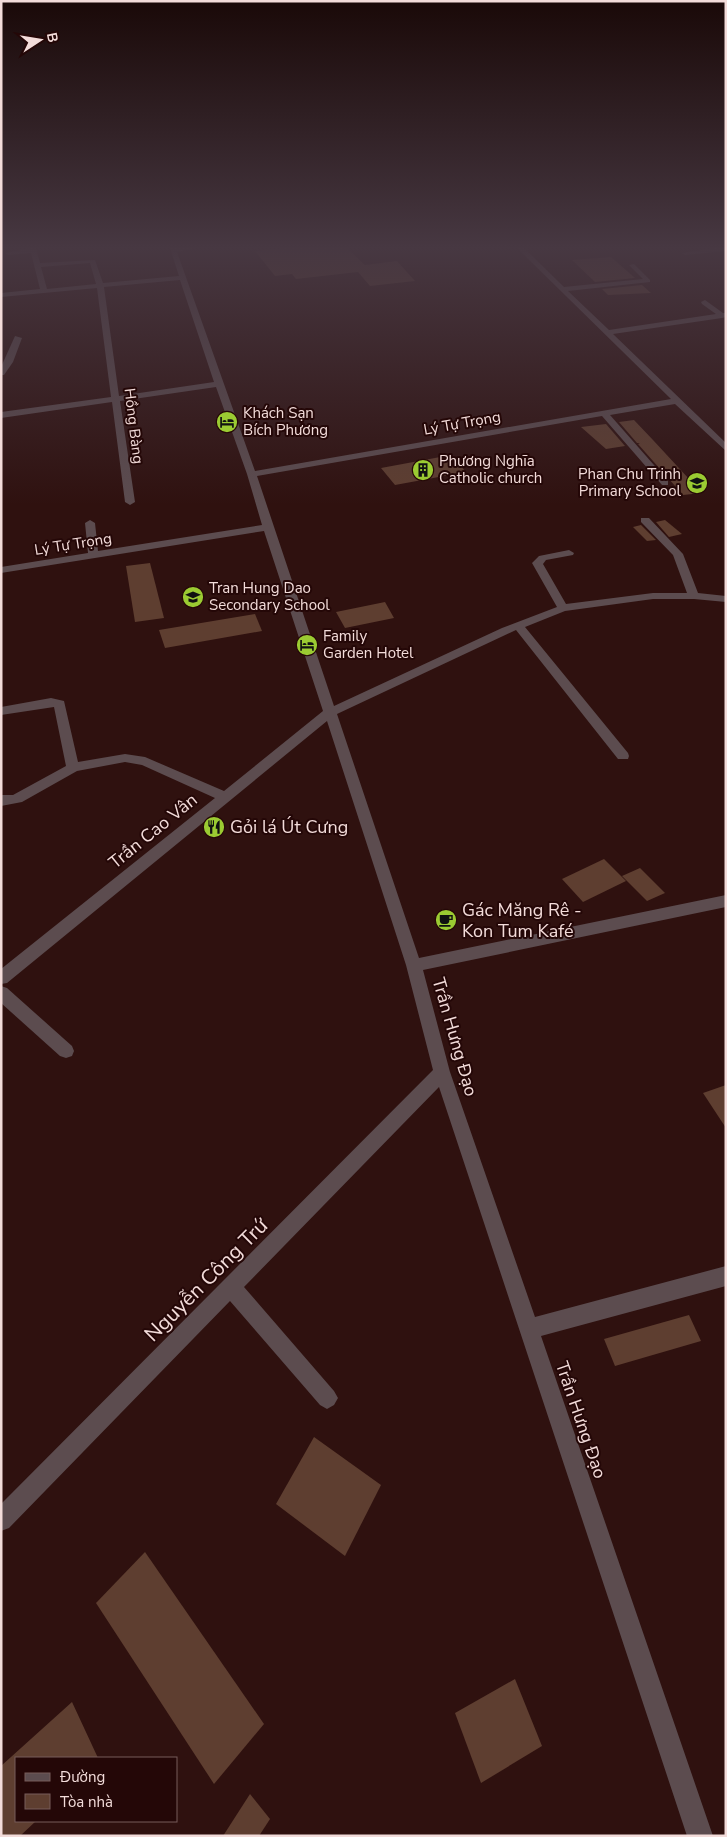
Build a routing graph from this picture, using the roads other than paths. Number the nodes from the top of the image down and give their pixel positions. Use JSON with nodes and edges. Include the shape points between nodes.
{"nodes":[{"id":1,"x":107,"y":334,"type":"edge"},
{"id":2,"x":202,"y":334,"type":"edge"},
{"id":3,"x":608,"y":334,"type":"edge"},
{"id":4,"x":18,"y":338,"type":"dead end"},
{"id":5,"x":1,"y":373,"type":"edge"},
{"id":6,"x":219,"y":384,"type":"junction"},
{"id":7,"x":116,"y":399,"type":"junction"},
{"id":8,"x":676,"y":401,"type":"junction"},
{"id":9,"x":604,"y":414,"type":"junction"},
{"id":10,"x":1,"y":416,"type":"edge"},
{"id":11,"x":726,"y":435,"type":"edge"},
{"id":12,"x":713,"y":436,"type":"junction"},
{"id":13,"x":726,"y":448,"type":"edge"},
{"id":14,"x":252,"y":474,"type":"junction"},
{"id":15,"x":665,"y":483,"type":"dead end"},
{"id":16,"x":130,"y":502,"type":"dead end"},
{"id":17,"x":645,"y":520,"type":"dead end"},
{"id":18,"x":90,"y":523,"type":"dead end"},
{"id":19,"x":268,"y":527,"type":"junction"},
{"id":20,"x":569,"y":553,"type":"dead end"},
{"id":21,"x":93,"y":556,"type":"junction"},
{"id":22,"x":1,"y":570,"type":"edge"},
{"id":23,"x":694,"y":596,"type":"junction"},
{"id":24,"x":721,"y":599,"type":"edge"},
{"id":25,"x":563,"y":608,"type":"junction"},
{"id":26,"x":726,"y":608,"type":"edge"},
{"id":27,"x":518,"y":624,"type":"junction"},
{"id":28,"x":1,"y":712,"type":"edge"},
{"id":29,"x":329,"y":713,"type":"junction"},
{"id":30,"x":623,"y":756,"type":"dead end"},
{"id":31,"x":73,"y":768,"type":"junction"},
{"id":32,"x":225,"y":797,"type":"junction"},
{"id":33,"x":1,"y":800,"type":"edge"},
{"id":34,"x":726,"y":901,"type":"edge"},
{"id":35,"x":414,"y":965,"type":"junction"},
{"id":36,"x":1,"y":978,"type":"edge"},
{"id":37,"x":1,"y":993,"type":"edge"},
{"id":38,"x":66,"y":1051,"type":"dead end"},
{"id":39,"x":442,"y":1072,"type":"junction"},
{"id":40,"x":726,"y":1276,"type":"edge"},
{"id":41,"x":232,"y":1288,"type":"junction"},
{"id":42,"x":529,"y":1329,"type":"junction"},
{"id":43,"x":327,"y":1398,"type":"dead end"},
{"id":44,"x":1,"y":1520,"type":"edge"},
{"id":45,"x":700,"y":1836,"type":"edge"}],
"edges":[{"from":1,"to":7,"type":"street","name":"Hồng Bàng"},
{"from":2,"to":6,"type":"street","name":"Trần Hưng Đạo"},
{"from":3,"to":8,"type":"street"},
{"from":4,"to":5,"type":"street"},
{"from":6,"to":7,"type":"street"},
{"from":6,"to":14,"type":"street","name":"Trần Hưng Đạo"},
{"from":7,"to":10,"type":"street"},
{"from":7,"to":16,"type":"street","name":"Hồng Bàng"},
{"from":8,"to":9,"type":"street","name":"Lý Tự Trọng"},
{"from":8,"to":12,"type":"street"},
{"from":9,"to":14,"type":"street","name":"Lý Tự Trọng"},
{"from":9,"to":15,"type":"street"},
{"from":11,"to":12,"type":"street"},
{"from":12,"to":13,"type":"street"},
{"from":14,"to":19,"type":"street","name":"Trần Hưng Đạo"},
{"from":17,"to":23,"type":"street","via":[[678,554]]},
{"from":18,"to":21,"type":"street"},
{"from":19,"to":21,"type":"street","name":"Lý Tự Trọng"},
{"from":19,"to":29,"type":"street","name":"Trần Hưng Đạo"},
{"from":20,"to":25,"type":"street","via":[[543,558],[537,563]]},
{"from":21,"to":22,"type":"street","name":"Lý Tự Trọng"},
{"from":23,"to":24,"type":"street","name":"Trần Cao Vân"},
{"from":23,"to":25,"type":"street","name":"Trần Cao Vân","via":[[653,596]]},
{"from":24,"to":26,"type":"street"},
{"from":25,"to":27,"type":"street","name":"Trần Cao Vân"},
{"from":27,"to":29,"type":"street","name":"Trần Cao Vân"},
{"from":27,"to":30,"type":"street"},
{"from":28,"to":31,"type":"street","via":[[50,702],[60,704]]},
{"from":29,"to":32,"type":"street","name":"Trần Cao Vân"},
{"from":29,"to":35,"type":"street","name":"Trần Hưng Đạo"},
{"from":31,"to":32,"type":"street","via":[[136,758]]},
{"from":31,"to":33,"type":"street","via":[[17,800]]},
{"from":32,"to":36,"type":"street","name":"Trần Cao Vân"},
{"from":34,"to":35,"type":"street"},
{"from":35,"to":39,"type":"street","name":"Trần Hưng Đạo"},
{"from":37,"to":38,"type":"street"},
{"from":39,"to":41,"type":"street","name":"Nguyễn Công Trứ"},
{"from":39,"to":42,"type":"street","name":"Trần Hưng Đạo"},
{"from":40,"to":42,"type":"street"},
{"from":41,"to":43,"type":"street"},
{"from":41,"to":44,"type":"street","name":"Nguyễn Công Trứ"},
{"from":42,"to":45,"type":"street","name":"Trần Hưng Đạo"}]}
